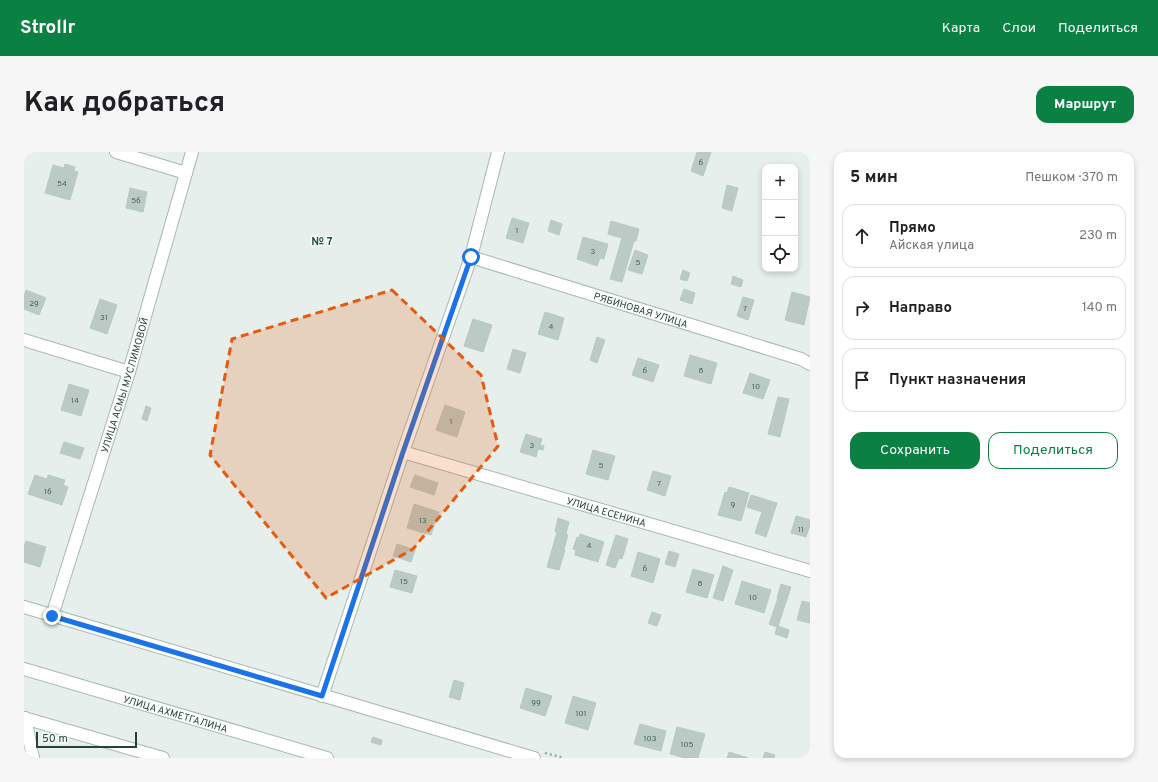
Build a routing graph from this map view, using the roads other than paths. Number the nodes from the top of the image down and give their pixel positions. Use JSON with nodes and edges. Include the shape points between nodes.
{"nodes":[{"id":1,"x":116,"y":152,"type":"edge"},
{"id":2,"x":192,"y":152,"type":"edge"},
{"id":3,"x":498,"y":152,"type":"edge"},
{"id":4,"x":186,"y":173,"type":"junction"},
{"id":5,"x":471,"y":257,"type":"junction"},
{"id":6,"x":24,"y":340,"type":"edge"},
{"id":7,"x":810,"y":364,"type":"edge"},
{"id":8,"x":129,"y":372,"type":"junction"},
{"id":9,"x":403,"y":452,"type":"junction"},
{"id":10,"x":810,"y":571,"type":"edge"},
{"id":11,"x":24,"y":607,"type":"edge"},
{"id":12,"x":52,"y":616,"type":"junction"},
{"id":13,"x":24,"y":669,"type":"edge"},
{"id":14,"x":322,"y":696,"type":"junction"},
{"id":15,"x":24,"y":718,"type":"edge"},
{"id":16,"x":33,"y":758,"type":"edge"},
{"id":17,"x":164,"y":758,"type":"edge"},
{"id":18,"x":327,"y":758,"type":"edge"},
{"id":19,"x":534,"y":758,"type":"edge"}],
"edges":[{"from":1,"to":4,"type":"street"},
{"from":2,"to":4,"type":"street","name":"УЛИЦА АСМЫ МУСЛИМОВОЙ"},
{"from":3,"to":5,"type":"street"},
{"from":4,"to":8,"type":"street","name":"УЛИЦА АСМЫ МУСЛИМОВОЙ"},
{"from":5,"to":7,"type":"street","name":"РЯБИНОВАЯ УЛИЦА","via":[[793,356]]},
{"from":5,"to":9,"type":"street"},
{"from":6,"to":8,"type":"street"},
{"from":8,"to":12,"type":"street","name":"УЛИЦА АСМЫ МУСЛИМОВОЙ"},
{"from":9,"to":10,"type":"street","name":"УЛИЦА ЕСЕНИНА"},
{"from":9,"to":14,"type":"street"},
{"from":11,"to":12,"type":"street"},
{"from":12,"to":14,"type":"street"},
{"from":13,"to":18,"type":"street","name":"УЛИЦА АХМЕТГАЛИНА"},
{"from":14,"to":19,"type":"street"},
{"from":15,"to":16,"type":"street"},
{"from":15,"to":17,"type":"street"}]}
